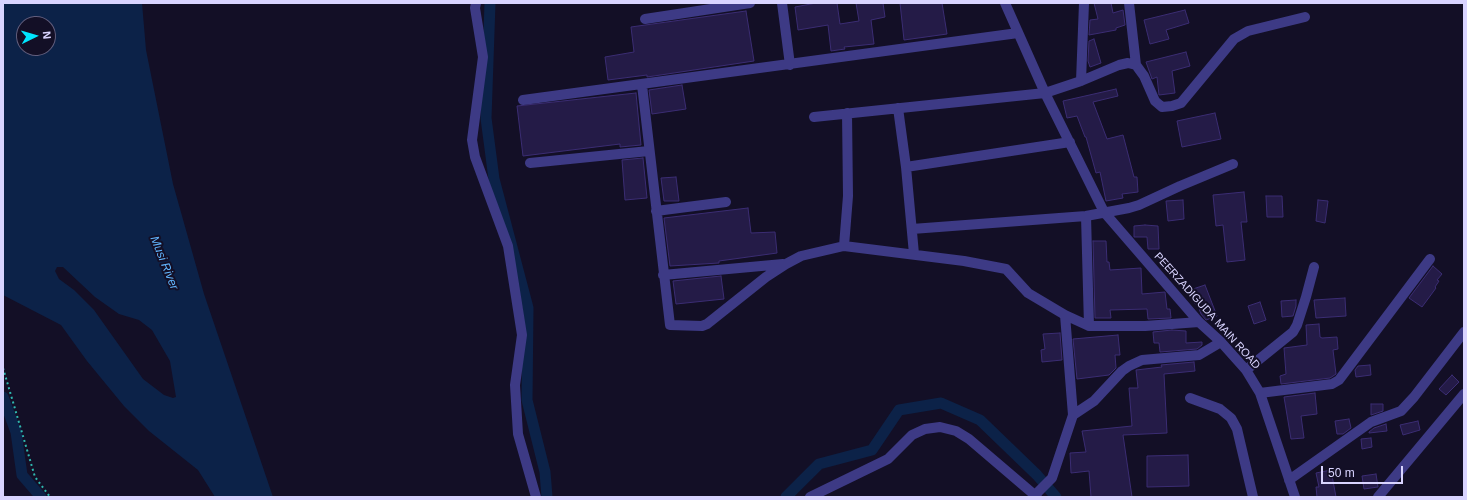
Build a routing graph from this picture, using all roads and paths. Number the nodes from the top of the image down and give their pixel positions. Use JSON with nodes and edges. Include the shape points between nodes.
{"nodes":[{"id":1,"x":476,"y":3,"type":"edge"},
{"id":2,"x":750,"y":3,"type":"edge"},
{"id":3,"x":782,"y":3,"type":"edge"},
{"id":4,"x":1005,"y":3,"type":"edge"},
{"id":5,"x":1084,"y":3,"type":"edge"},
{"id":6,"x":1129,"y":3,"type":"edge"},
{"id":7,"x":722,"y":5,"type":"edge"},
{"id":8,"x":1305,"y":17,"type":"dead end"},
{"id":9,"x":645,"y":19,"type":"dead end"},
{"id":10,"x":1018,"y":33,"type":"junction"},
{"id":11,"x":790,"y":65,"type":"junction"},
{"id":12,"x":1136,"y":65,"type":"junction"},
{"id":13,"x":1081,"y":81,"type":"junction"},
{"id":14,"x":642,"y":85,"type":"junction"},
{"id":15,"x":1045,"y":93,"type":"junction"},
{"id":16,"x":523,"y":100,"type":"dead end"},
{"id":17,"x":898,"y":108,"type":"junction"},
{"id":18,"x":847,"y":113,"type":"junction"},
{"id":19,"x":814,"y":117,"type":"dead end"},
{"id":20,"x":1070,"y":142,"type":"junction"},
{"id":21,"x":649,"y":151,"type":"junction"},
{"id":22,"x":530,"y":163,"type":"dead end"},
{"id":23,"x":1233,"y":164,"type":"dead end"},
{"id":24,"x":906,"y":167,"type":"junction"},
{"id":25,"x":726,"y":202,"type":"dead end"},
{"id":26,"x":656,"y":211,"type":"junction"},
{"id":27,"x":1104,"y":212,"type":"junction"},
{"id":28,"x":1086,"y":216,"type":"junction"},
{"id":29,"x":912,"y":229,"type":"junction"},
{"id":30,"x":844,"y":246,"type":"junction"},
{"id":31,"x":914,"y":254,"type":"junction"},
{"id":32,"x":1430,"y":259,"type":"dead end"},
{"id":33,"x":786,"y":264,"type":"junction"},
{"id":34,"x":1314,"y":267,"type":"dead end"},
{"id":35,"x":663,"y":275,"type":"junction"},
{"id":36,"x":1065,"y":315,"type":"junction"},
{"id":37,"x":1199,"y":322,"type":"junction"},
{"id":38,"x":1089,"y":326,"type":"junction"},
{"id":39,"x":1464,"y":332,"type":"edge"},
{"id":40,"x":1221,"y":342,"type":"junction"},
{"id":41,"x":3,"y":368,"type":"edge"},
{"id":42,"x":1246,"y":370,"type":"junction"},
{"id":43,"x":1260,"y":393,"type":"junction"},
{"id":44,"x":1464,"y":394,"type":"edge"},
{"id":45,"x":1190,"y":398,"type":"dead end"},
{"id":46,"x":1073,"y":416,"type":"junction"},
{"id":47,"x":1289,"y":480,"type":"junction"},
{"id":48,"x":1038,"y":494,"type":"edge"},
{"id":49,"x":50,"y":497,"type":"edge"},
{"id":50,"x":536,"y":497,"type":"edge"},
{"id":51,"x":810,"y":497,"type":"edge"},
{"id":52,"x":1253,"y":497,"type":"edge"},
{"id":53,"x":1295,"y":497,"type":"edge"},
{"id":54,"x":1378,"y":497,"type":"edge"}],
"edges":[{"from":1,"to":50,"type":"street","via":[[483,57],[472,140],[475,157],[508,246],[522,335],[515,385],[518,434]]},
{"from":2,"to":7,"type":"street"},
{"from":3,"to":11,"type":"street"},
{"from":4,"to":10,"type":"street","name":"PEERZADIGUDA MAIN ROAD"},
{"from":5,"to":13,"type":"street"},
{"from":6,"to":12,"type":"street"},
{"from":7,"to":9,"type":"street"},
{"from":8,"to":12,"type":"street","via":[[1248,31],[1234,39],[1182,103],[1172,106],[1162,107],[1154,101],[1144,76]]},
{"from":10,"to":11,"type":"street"},
{"from":10,"to":15,"type":"street","name":"PEERZADIGUDA MAIN ROAD"},
{"from":11,"to":14,"type":"street"},
{"from":12,"to":13,"type":"street","via":[[1119,65]]},
{"from":13,"to":15,"type":"street"},
{"from":14,"to":16,"type":"street"},
{"from":14,"to":21,"type":"street"},
{"from":15,"to":17,"type":"street"},
{"from":15,"to":20,"type":"street","name":"PEERZADIGUDA MAIN ROAD"},
{"from":17,"to":18,"type":"street"},
{"from":17,"to":24,"type":"street"},
{"from":18,"to":19,"type":"street"},
{"from":18,"to":30,"type":"street","via":[[848,196]]},
{"from":20,"to":24,"type":"street"},
{"from":20,"to":27,"type":"street","name":"PEERZADIGUDA MAIN ROAD"},
{"from":21,"to":22,"type":"street"},
{"from":21,"to":26,"type":"street"},
{"from":23,"to":27,"type":"street","via":[[1139,205]]},
{"from":24,"to":29,"type":"street"},
{"from":25,"to":26,"type":"street"},
{"from":26,"to":35,"type":"street"},
{"from":27,"to":28,"type":"street"},
{"from":27,"to":37,"type":"street","name":"PEERZADIGUDA MAIN ROAD"},
{"from":28,"to":29,"type":"street"},
{"from":28,"to":38,"type":"street"},
{"from":29,"to":31,"type":"street"},
{"from":30,"to":31,"type":"street"},
{"from":30,"to":33,"type":"street","via":[[801,256]]},
{"from":31,"to":36,"type":"street","via":[[1006,269],[1028,293]]},
{"from":32,"to":43,"type":"street","via":[[1339,380],[1332,384]]},
{"from":33,"to":35,"type":"street"},
{"from":33,"to":35,"type":"street","via":[[766,276],[702,326],[670,325]]},
{"from":34,"to":42,"type":"street","via":[[1293,332]]},
{"from":36,"to":38,"type":"street"},
{"from":36,"to":46,"type":"street"},
{"from":37,"to":38,"type":"street","via":[[1145,326]]},
{"from":37,"to":40,"type":"street","name":"PEERZADIGUDA MAIN ROAD"},
{"from":39,"to":47,"type":"street","via":[[1401,411],[1371,422]]},
{"from":40,"to":42,"type":"street","name":"PEERZADIGUDA MAIN ROAD"},
{"from":40,"to":46,"type":"street","via":[[1199,355],[1142,360],[1129,366],[1094,400]]},
{"from":41,"to":49,"type":"path","via":[[35,477]]},
{"from":42,"to":43,"type":"street","name":"PEERZADIGUDA MAIN ROAD"},
{"from":43,"to":47,"type":"street","name":"PEERZADIGUDA MAIN ROAD"},
{"from":44,"to":54,"type":"street"},
{"from":45,"to":52,"type":"street","via":[[1220,408],[1231,418],[1237,430]]},
{"from":46,"to":48,"type":"street","via":[[1052,478]]},
{"from":47,"to":53,"type":"street","name":"PEERZADIGUDA MAIN ROAD"},
{"from":48,"to":51,"type":"street","via":[[969,439],[956,431],[940,427],[925,429],[912,435],[888,460]]}]}
